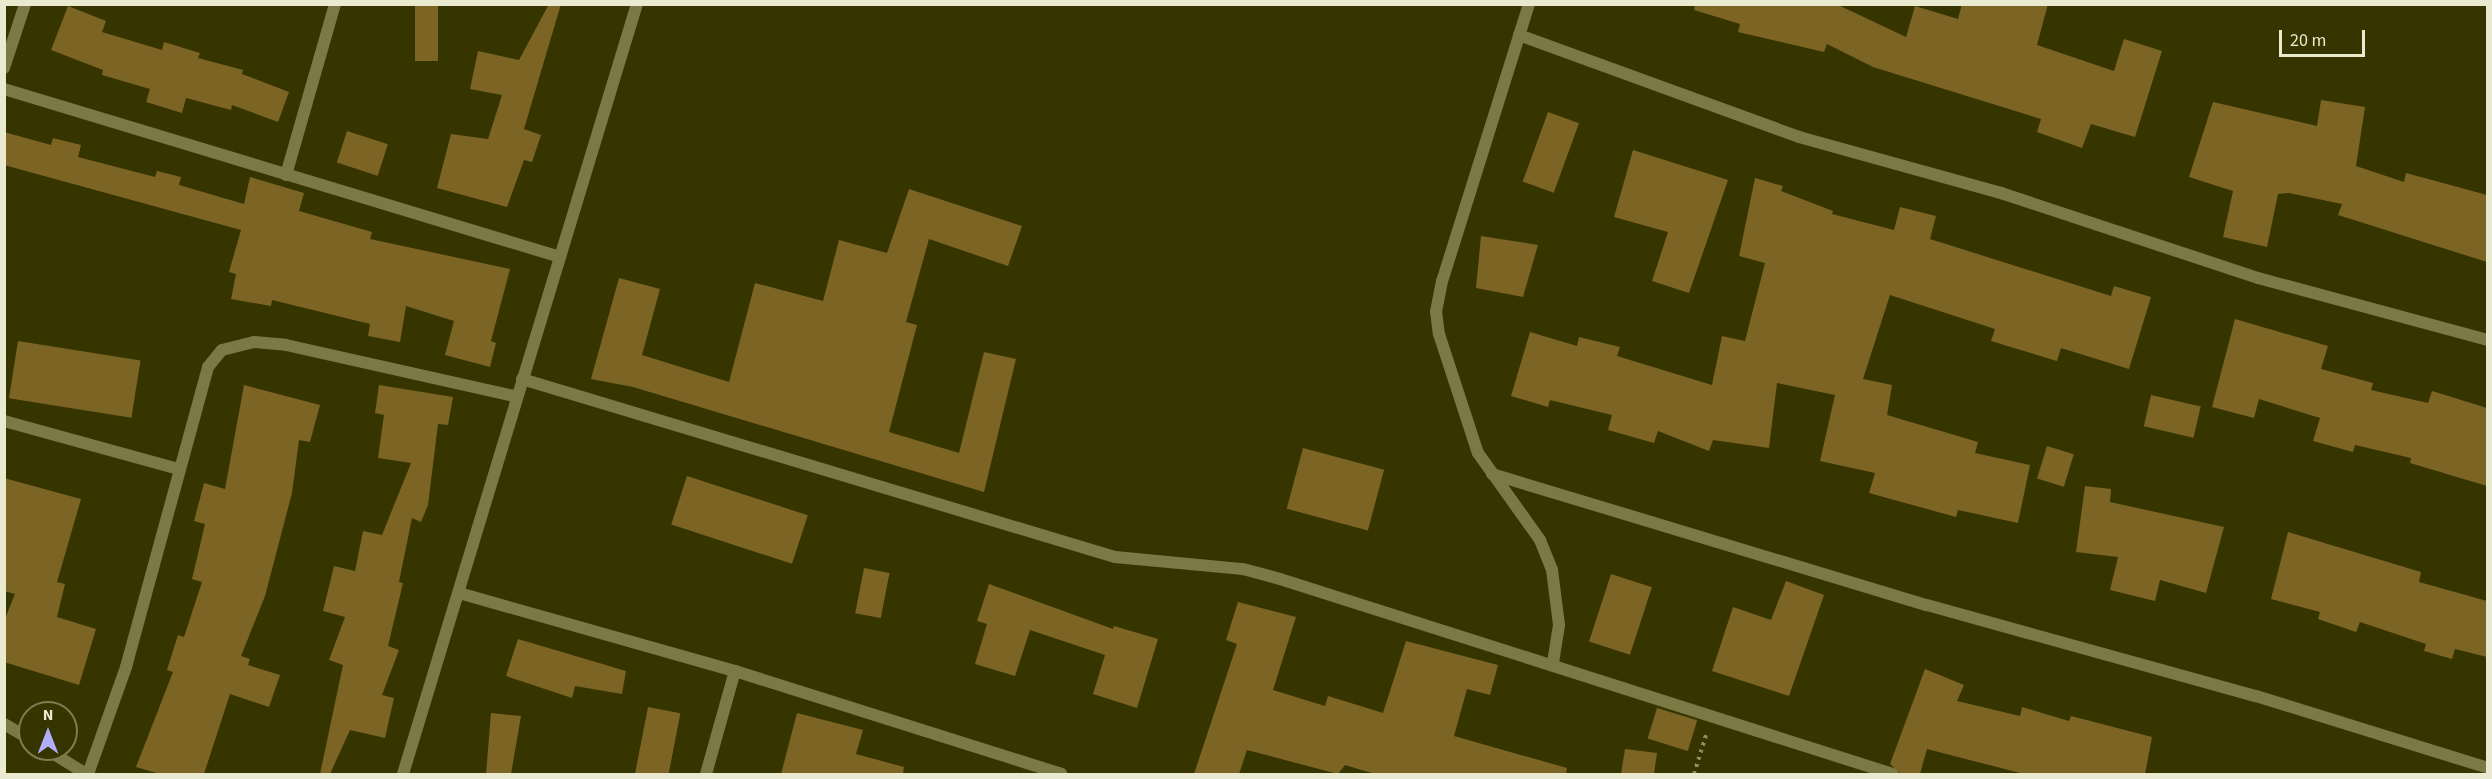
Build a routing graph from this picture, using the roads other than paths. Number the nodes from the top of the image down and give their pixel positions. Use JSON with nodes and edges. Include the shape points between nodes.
{"nodes":[{"id":1,"x":25,"y":4,"type":"edge"},
{"id":2,"x":335,"y":4,"type":"edge"},
{"id":3,"x":637,"y":4,"type":"edge"},
{"id":4,"x":1529,"y":4,"type":"edge"},
{"id":5,"x":1519,"y":35,"type":"junction"},
{"id":6,"x":4,"y":68,"type":"edge"},
{"id":7,"x":4,"y":89,"type":"edge"},
{"id":8,"x":286,"y":175,"type":"junction"},
{"id":9,"x":560,"y":256,"type":"junction"},
{"id":10,"x":2487,"y":340,"type":"edge"},
{"id":11,"x":522,"y":379,"type":"junction"},
{"id":12,"x":515,"y":396,"type":"junction"},
{"id":13,"x":4,"y":422,"type":"edge"},
{"id":14,"x":178,"y":469,"type":"junction"},
{"id":15,"x":1492,"y":474,"type":"junction"},
{"id":16,"x":459,"y":593,"type":"junction"},
{"id":17,"x":1553,"y":664,"type":"junction"},
{"id":18,"x":735,"y":671,"type":"junction"},
{"id":19,"x":4,"y":724,"type":"edge"},
{"id":20,"x":18,"y":732,"type":"edge"},
{"id":21,"x":66,"y":761,"type":"edge"},
{"id":22,"x":2487,"y":768,"type":"edge"},
{"id":23,"x":87,"y":774,"type":"edge"},
{"id":24,"x":404,"y":774,"type":"edge"},
{"id":25,"x":706,"y":774,"type":"edge"},
{"id":26,"x":1061,"y":774,"type":"edge"},
{"id":27,"x":1893,"y":774,"type":"edge"}],
"edges":[{"from":1,"to":6,"type":"street"},
{"from":2,"to":8,"type":"street"},
{"from":3,"to":9,"type":"street"},
{"from":4,"to":5,"type":"street"},
{"from":5,"to":10,"type":"street","via":[[1799,137],[2001,193],[2258,278]]},
{"from":5,"to":15,"type":"street","via":[[1442,281],[1437,311],[1462,407],[1478,453]]},
{"from":7,"to":8,"type":"street"},
{"from":8,"to":9,"type":"street"},
{"from":9,"to":11,"type":"street"},
{"from":11,"to":12,"type":"street"},
{"from":11,"to":17,"type":"street","via":[[1115,557],[1252,571]]},
{"from":12,"to":14,"type":"street","via":[[286,345],[236,345],[222,350],[208,367]]},
{"from":12,"to":16,"type":"street"},
{"from":13,"to":14,"type":"street"},
{"from":14,"to":23,"type":"street","via":[[126,667]]},
{"from":15,"to":17,"type":"street","via":[[1540,540],[1552,570],[1559,625]]},
{"from":15,"to":22,"type":"street","via":[[1927,604],[2256,696]]},
{"from":16,"to":18,"type":"street"},
{"from":16,"to":24,"type":"street"},
{"from":17,"to":27,"type":"street"},
{"from":18,"to":25,"type":"street"},
{"from":18,"to":26,"type":"street"},
{"from":19,"to":20,"type":"street"},
{"from":21,"to":23,"type":"street"}]}
